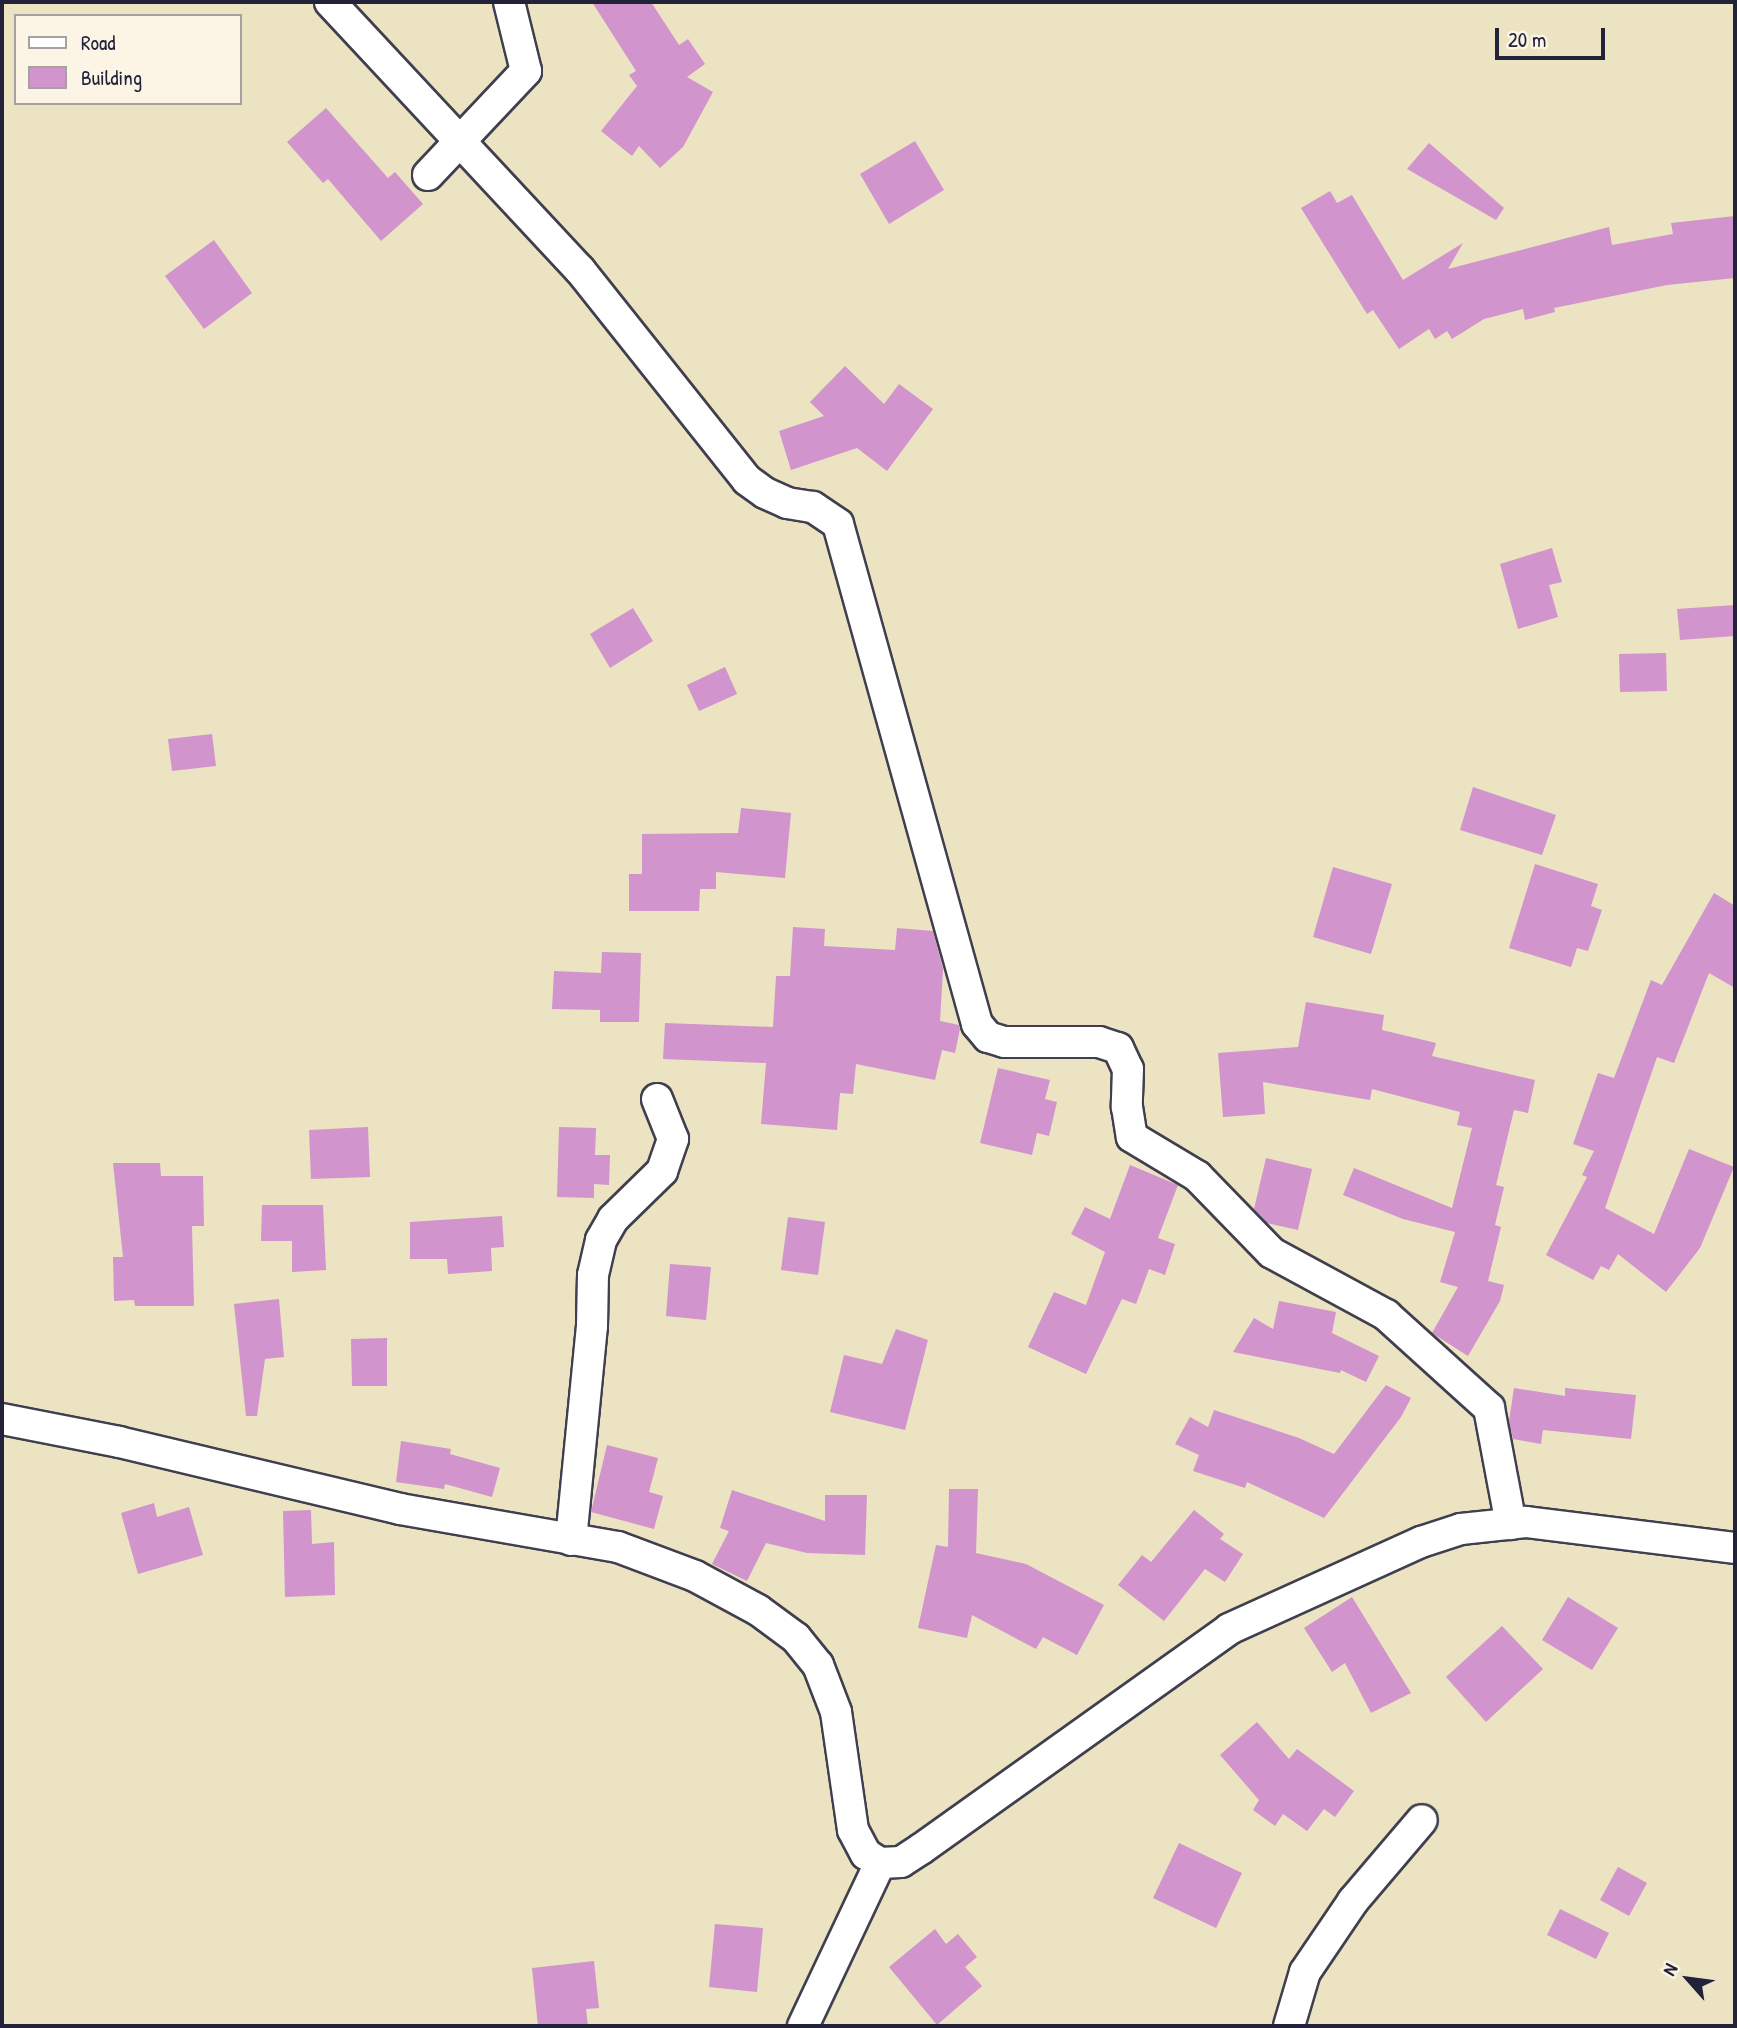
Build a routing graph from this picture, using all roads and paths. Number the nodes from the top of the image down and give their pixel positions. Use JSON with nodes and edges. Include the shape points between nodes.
{"nodes":[{"id":1,"x":330,"y":2,"type":"edge"},
{"id":2,"x":509,"y":2,"type":"edge"},
{"id":3,"x":460,"y":142,"type":"junction"},
{"id":4,"x":428,"y":175,"type":"dead end"},
{"id":5,"x":657,"y":1098,"type":"dead end"},
{"id":6,"x":2,"y":1419,"type":"edge"},
{"id":7,"x":1511,"y":1524,"type":"junction"},
{"id":8,"x":571,"y":1540,"type":"junction"},
{"id":9,"x":1735,"y":1548,"type":"edge"},
{"id":10,"x":1422,"y":1820,"type":"dead end"},
{"id":11,"x":880,"y":1863,"type":"junction"},
{"id":12,"x":803,"y":2026,"type":"edge"},
{"id":13,"x":1289,"y":2026,"type":"edge"}],
"edges":[{"from":1,"to":3,"type":"street"},
{"from":2,"to":3,"type":"street","via":[[526,71]]},
{"from":3,"to":4,"type":"street"},
{"from":3,"to":7,"type":"street","via":[[580,270],[747,480],[765,493],[813,508],[838,524],[977,1024],[988,1037],[1004,1042],[1099,1042],[1118,1048],[1128,1069],[1132,1137],[1197,1176],[1272,1253],[1386,1315],[1489,1408]]},
{"from":5,"to":8,"type":"street","via":[[673,1139],[666,1160],[662,1171],[613,1219],[601,1240],[593,1275]]},
{"from":6,"to":8,"type":"street","via":[[400,1509]]},
{"from":7,"to":9,"type":"street","via":[[1526,1522]]},
{"from":7,"to":11,"type":"street","via":[[1461,1529],[1421,1542],[1229,1629],[921,1849],[901,1861]]},
{"from":8,"to":11,"type":"street","via":[[657,1559],[758,1610],[796,1638],[818,1665],[836,1712],[853,1830],[866,1854]]},
{"from":10,"to":13,"type":"street","via":[[1353,1901],[1305,1972]]},
{"from":11,"to":12,"type":"street"}]}
